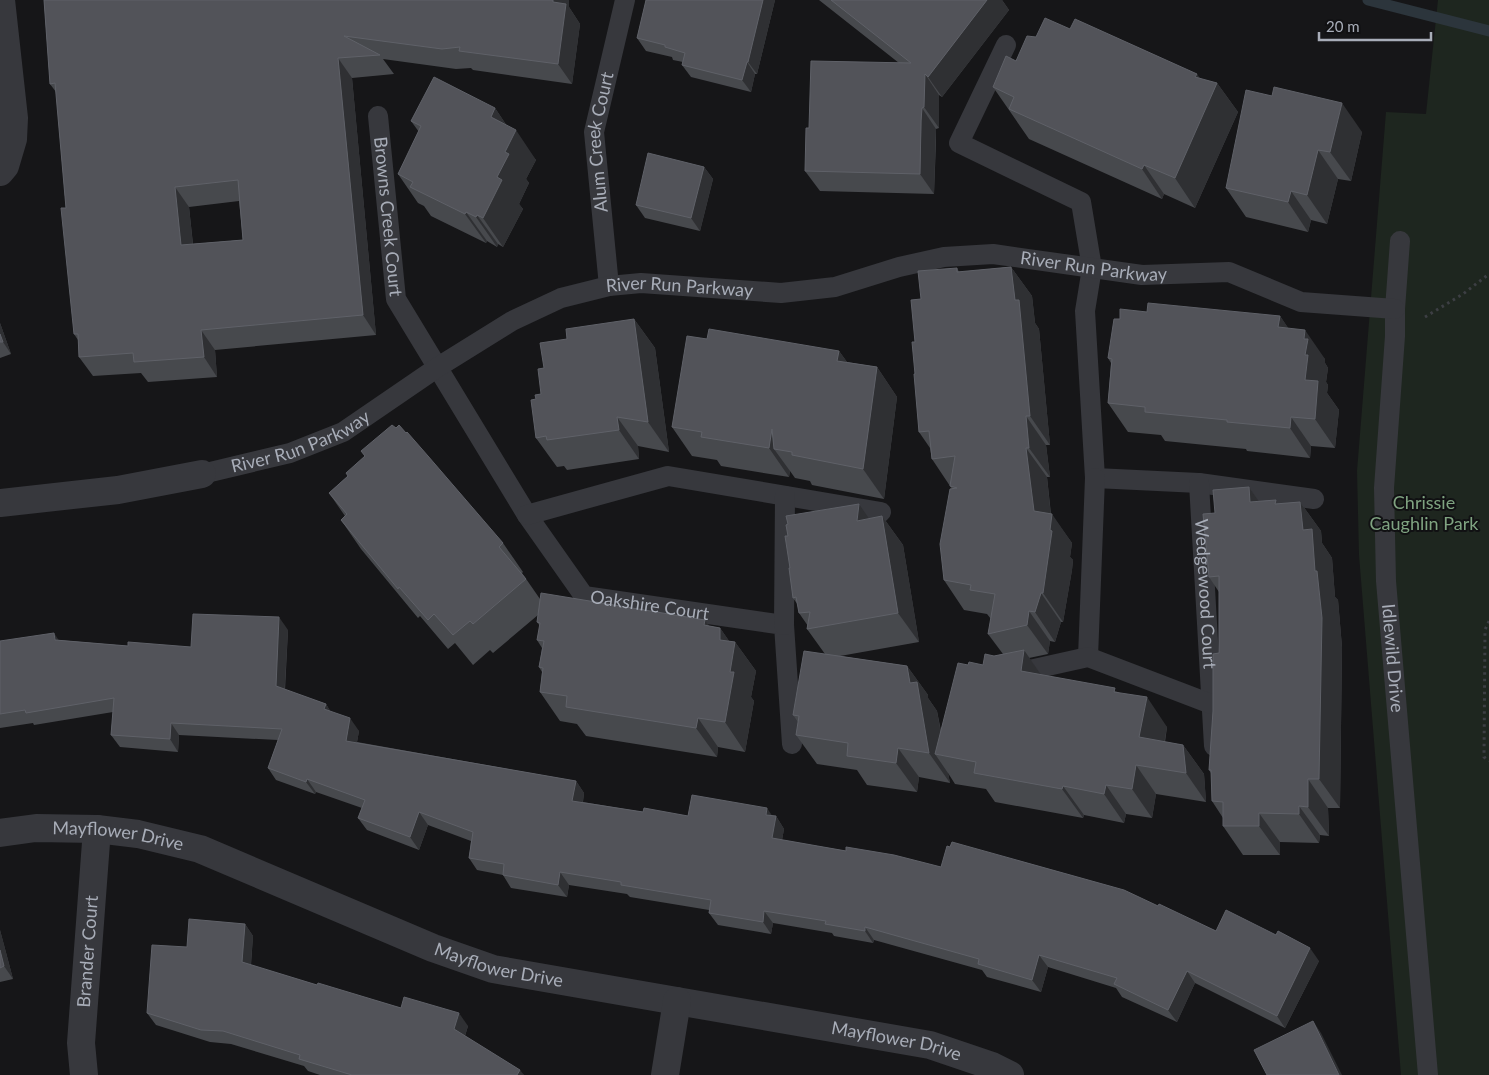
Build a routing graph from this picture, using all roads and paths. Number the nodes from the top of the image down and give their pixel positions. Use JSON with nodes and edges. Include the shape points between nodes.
{"nodes":[{"id":1,"x":1,"y":0,"type":"edge"},
{"id":2,"x":625,"y":0,"type":"edge"},
{"id":3,"x":1006,"y":45,"type":"dead end"},
{"id":4,"x":378,"y":116,"type":"dead end"},
{"id":5,"x":0,"y":172,"type":"edge"},
{"id":6,"x":1400,"y":241,"type":"dead end"},
{"id":7,"x":1092,"y":268,"type":"junction"},
{"id":8,"x":1489,"y":274,"type":"edge"},
{"id":9,"x":609,"y":286,"type":"junction"},
{"id":10,"x":1395,"y":309,"type":"junction"},
{"id":11,"x":1395,"y":336,"type":"junction"},
{"id":12,"x":438,"y":367,"type":"junction"},
{"id":13,"x":202,"y":474,"type":"joint"},
{"id":14,"x":1095,"y":478,"type":"junction"},
{"id":15,"x":1199,"y":483,"type":"junction"},
{"id":16,"x":785,"y":496,"type":"junction"},
{"id":17,"x":1314,"y":499,"type":"dead end"},
{"id":18,"x":0,"y":503,"type":"edge"},
{"id":19,"x":881,"y":512,"type":"dead end"},
{"id":20,"x":527,"y":515,"type":"junction"},
{"id":21,"x":1489,"y":620,"type":"edge"},
{"id":22,"x":784,"y":626,"type":"junction"},
{"id":23,"x":1088,"y":657,"type":"junction"},
{"id":24,"x":1012,"y":674,"type":"edge"},
{"id":25,"x":1212,"y":704,"type":"junction"},
{"id":26,"x":792,"y":744,"type":"dead end"},
{"id":27,"x":1215,"y":761,"type":"edge"},
{"id":28,"x":1489,"y":761,"type":"edge"},
{"id":29,"x":97,"y":829,"type":"junction"},
{"id":30,"x":0,"y":833,"type":"edge"},
{"id":31,"x":677,"y":1001,"type":"junction"},
{"id":32,"x":84,"y":1075,"type":"edge"},
{"id":33,"x":665,"y":1075,"type":"edge"},
{"id":34,"x":1010,"y":1075,"type":"edge"},
{"id":35,"x":1428,"y":1075,"type":"edge"}],
"edges":[{"from":1,"to":5,"type":"street","via":[[14,118],[13,139]]},
{"from":2,"to":9,"type":"lane","name":"Alum Creek Court","via":[[594,132]]},
{"from":3,"to":7,"type":"lane","via":[[960,143],[1081,202]]},
{"from":4,"to":12,"type":"lane","name":"Browns Creek Court","via":[[396,299]]},
{"from":6,"to":10,"type":"lane","name":"Idlewild Drive"},
{"from":7,"to":9,"type":"lane","name":"River Run Parkway","via":[[993,254],[944,257],[835,287],[781,293],[641,283]]},
{"from":7,"to":10,"type":"lane","name":"River Run Parkway","via":[[1142,275],[1229,272],[1301,302]]},
{"from":7,"to":14,"type":"lane","via":[[1085,311]]},
{"from":8,"to":11,"type":"path"},
{"from":9,"to":12,"type":"lane","name":"River Run Parkway","via":[[561,298],[512,322]]},
{"from":10,"to":11,"type":"lane","name":"Idlewild Drive"},
{"from":11,"to":35,"type":"lane","name":"Idlewild Drive","via":[[1384,488],[1386,581]]},
{"from":12,"to":13,"type":"lane","name":"River Run Parkway","via":[[344,432],[290,453]]},
{"from":12,"to":20,"type":"lane","name":"Oakshire Court"},
{"from":13,"to":18,"type":"street","name":"River Run Parkway","via":[[118,490]]},
{"from":14,"to":15,"type":"lane"},
{"from":14,"to":23,"type":"lane"},
{"from":15,"to":17,"type":"lane"},
{"from":15,"to":25,"type":"lane","name":"Wedgewood Court"},
{"from":16,"to":19,"type":"lane"},
{"from":16,"to":20,"type":"lane","via":[[668,476]]},
{"from":16,"to":22,"type":"lane"},
{"from":20,"to":22,"type":"lane","name":"Oakshire Court","via":[[584,596]]},
{"from":21,"to":28,"type":"path","via":[[1485,630],[1484,757]]},
{"from":22,"to":26,"type":"lane"},
{"from":23,"to":24,"type":"lane"},
{"from":23,"to":25,"type":"lane"},
{"from":25,"to":27,"type":"lane","name":"Wedgewood Court"},
{"from":29,"to":30,"type":"street","name":"Mayflower Drive","via":[[36,828]]},
{"from":29,"to":31,"type":"street","name":"Mayflower Drive","via":[[138,834],[200,849],[433,948],[493,969]]},
{"from":29,"to":32,"type":"street","name":"Brander Court","via":[[81,1043]]},
{"from":31,"to":33,"type":"street"},
{"from":31,"to":34,"type":"street","name":"Mayflower Drive","via":[[930,1045]]}]}
